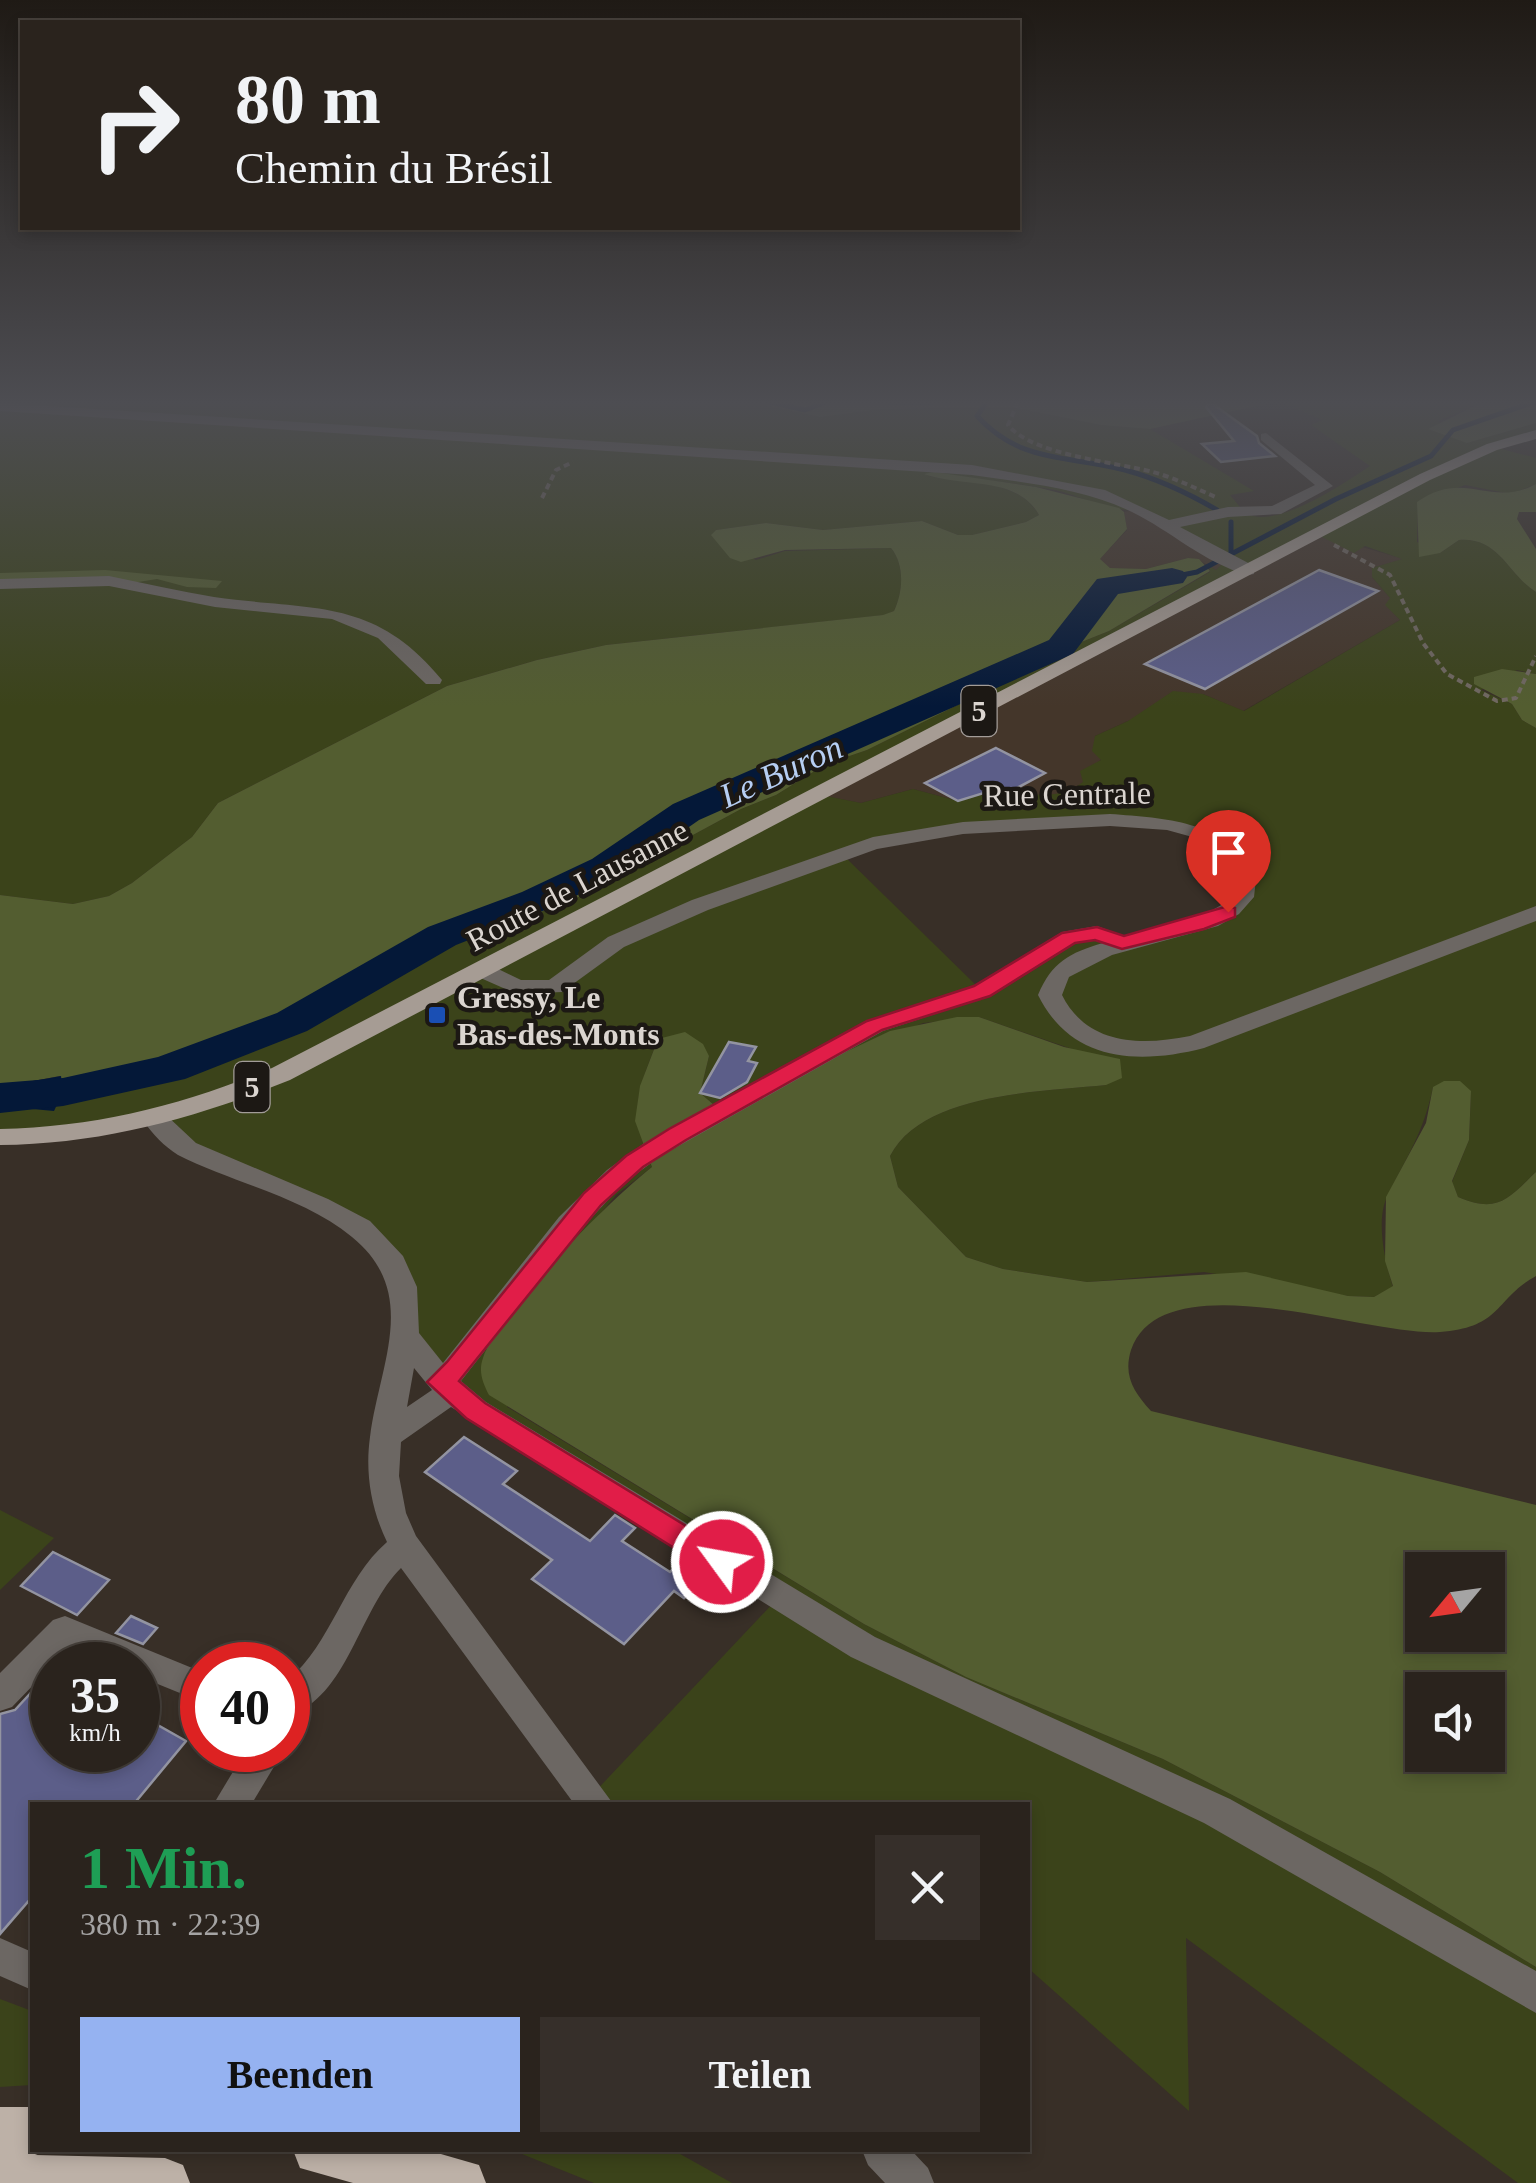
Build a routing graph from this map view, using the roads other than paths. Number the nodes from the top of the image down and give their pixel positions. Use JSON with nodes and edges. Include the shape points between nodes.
{"nodes":[{"id":1,"x":1125,"y":504,"type":"edge"},
{"id":2,"x":1288,"y":504,"type":"edge"},
{"id":3,"x":1374,"y":504,"type":"edge"},
{"id":4,"x":1166,"y":525,"type":"junction"},
{"id":5,"x":1240,"y":567,"type":"junction"},
{"id":6,"x":0,"y":584,"type":"edge"},
{"id":7,"x":433,"y":680,"type":"dead end"},
{"id":8,"x":1536,"y":913,"type":"edge"},
{"id":9,"x":1122,"y":943,"type":"junction"},
{"id":10,"x":484,"y":971,"type":"junction"},
{"id":11,"x":156,"y":1120,"type":"junction"},
{"id":12,"x":0,"y":1137,"type":"edge"},
{"id":13,"x":405,"y":1336,"type":"junction"},
{"id":14,"x":446,"y":1387,"type":"junction"},
{"id":15,"x":384,"y":1437,"type":"junction"},
{"id":16,"x":405,"y":1545,"type":"junction"},
{"id":17,"x":180,"y":1677,"type":"edge"},
{"id":18,"x":310,"y":1677,"type":"edge"},
{"id":19,"x":0,"y":1696,"type":"edge"},
{"id":20,"x":252,"y":1772,"type":"edge"},
{"id":21,"x":233,"y":1802,"type":"edge"},
{"id":22,"x":594,"y":1802,"type":"edge"},
{"id":23,"x":0,"y":1957,"type":"edge"},
{"id":24,"x":30,"y":1970,"type":"edge"},
{"id":25,"x":1536,"y":1993,"type":"edge"},
{"id":26,"x":0,"y":2132,"type":"edge"},
{"id":27,"x":30,"y":2132,"type":"edge"},
{"id":28,"x":327,"y":2152,"type":"edge"},
{"id":29,"x":886,"y":2152,"type":"edge"},
{"id":30,"x":0,"y":2180,"type":"edge"},
{"id":31,"x":164,"y":2183,"type":"edge"},
{"id":32,"x":461,"y":2183,"type":"edge"},
{"id":33,"x":912,"y":2183,"type":"edge"}],
"edges":[{"from":1,"to":4,"type":"street"},
{"from":2,"to":4,"type":"street"},
{"from":3,"to":5,"type":"main road","name":"Route de Lausanne","number":"5"},
{"from":4,"to":5,"type":"street"},
{"from":5,"to":10,"type":"main road","name":"Route de Lausanne","number":"5"},
{"from":6,"to":7,"type":"street","via":[[109,581],[215,602],[334,614],[376,628]]},
{"from":8,"to":9,"type":"street","name":"Rue Centrale","via":[[1212,1036],[1156,1050],[1094,1040],[1063,1020],[1050,996],[1070,964]]},
{"from":9,"to":10,"type":"street","name":"Rue Centrale","via":[[1228,912],[1246,892],[1246,870],[1216,841],[1157,823],[1041,823],[912,835],[842,853],[666,919],[616,942],[554,988],[516,987]]},
{"from":9,"to":14,"type":"street","via":[[1097,933],[1070,937],[982,991],[875,1026],[652,1150],[569,1224]]},
{"from":10,"to":11,"type":"main road","name":"Route de Lausanne","number":"5","via":[[281,1074]]},
{"from":11,"to":12,"type":"main road","name":"Route de Lausanne","number":"5","via":[[69,1135]]},
{"from":11,"to":13,"type":"street","via":[[187,1149],[330,1211],[380,1242],[403,1277]]},
{"from":13,"to":14,"type":"street"},
{"from":13,"to":15,"type":"street"},
{"from":14,"to":15,"type":"street"},
{"from":14,"to":25,"type":"street","via":[[863,1647],[1217,1811]]},
{"from":15,"to":16,"type":"street","via":[[386,1497]]},
{"from":16,"to":18,"type":"street","via":[[376,1568]]},
{"from":16,"to":22,"type":"street"},
{"from":17,"to":19,"type":"street","via":[[65,1630]]},
{"from":20,"to":21,"type":"street"},
{"from":23,"to":24,"type":"street"},
{"from":26,"to":27,"type":"highway"},
{"from":28,"to":32,"type":"highway"},
{"from":29,"to":33,"type":"street"},
{"from":30,"to":31,"type":"highway"}]}
